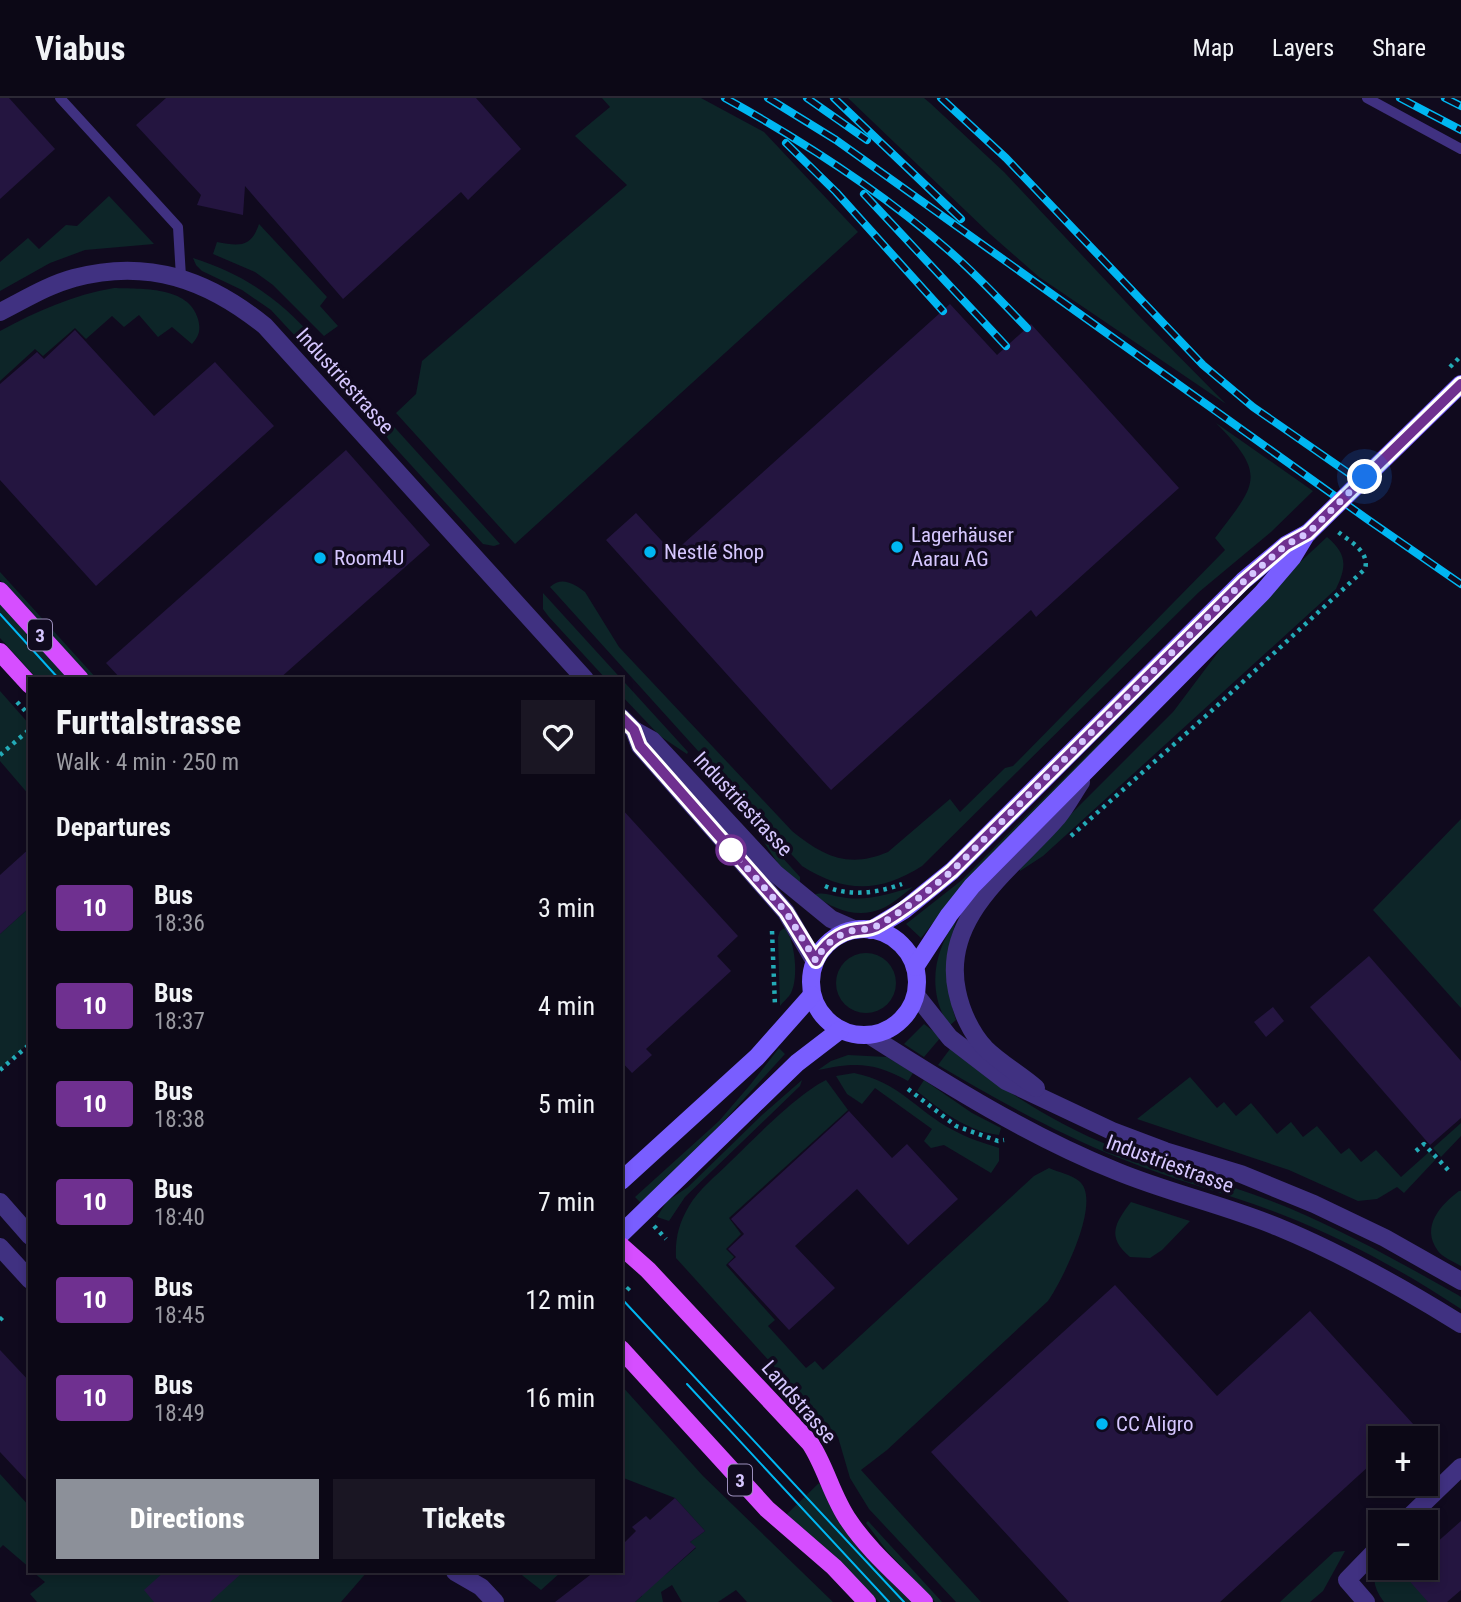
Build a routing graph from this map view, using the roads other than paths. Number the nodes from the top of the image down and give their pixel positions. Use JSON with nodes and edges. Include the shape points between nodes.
{"nodes":[{"id":1,"x":60,"y":98,"type":"edge"},
{"id":2,"x":1367,"y":98,"type":"edge"},
{"id":3,"x":1461,"y":149,"type":"edge"},
{"id":4,"x":181,"y":277,"type":"junction"},
{"id":5,"x":0,"y":312,"type":"edge"},
{"id":6,"x":1461,"y":384,"type":"edge"},
{"id":7,"x":1308,"y":533,"type":"junction"},
{"id":8,"x":0,"y":591,"type":"edge"},
{"id":9,"x":0,"y":652,"type":"edge"},
{"id":10,"x":78,"y":677,"type":"edge"},
{"id":11,"x":583,"y":677,"type":"edge"},
{"id":12,"x":28,"y":683,"type":"edge"},
{"id":13,"x":628,"y":724,"type":"edge"},
{"id":14,"x":1092,"y":765,"type":"junction"},
{"id":15,"x":864,"y":930,"type":"junction"},
{"id":16,"x":816,"y":961,"type":"junction"},
{"id":17,"x":915,"y":967,"type":"junction"},
{"id":18,"x":812,"y":995,"type":"junction"},
{"id":19,"x":916,"y":995,"type":"junction"},
{"id":20,"x":840,"y":1030,"type":"junction"},
{"id":21,"x":870,"y":1035,"type":"junction"},
{"id":22,"x":1057,"y":1106,"type":"junction"},
{"id":23,"x":623,"y":1179,"type":"edge"},
{"id":24,"x":0,"y":1202,"type":"edge"},
{"id":25,"x":623,"y":1232,"type":"edge"},
{"id":26,"x":28,"y":1234,"type":"edge"},
{"id":27,"x":0,"y":1247,"type":"edge"},
{"id":28,"x":623,"y":1248,"type":"edge"},
{"id":29,"x":28,"y":1278,"type":"edge"},
{"id":30,"x":1461,"y":1281,"type":"edge"},
{"id":31,"x":1461,"y":1324,"type":"edge"},
{"id":32,"x":623,"y":1351,"type":"edge"},
{"id":33,"x":1461,"y":1467,"type":"edge"},
{"id":34,"x":1416,"y":1510,"type":"edge"},
{"id":35,"x":1368,"y":1558,"type":"edge"},
{"id":36,"x":456,"y":1573,"type":"edge"},
{"id":37,"x":495,"y":1602,"type":"edge"},
{"id":38,"x":867,"y":1602,"type":"edge"},
{"id":39,"x":923,"y":1602,"type":"edge"},
{"id":40,"x":1366,"y":1602,"type":"edge"}],
"edges":[{"from":1,"to":4,"type":"lane","via":[[178,227]]},
{"from":2,"to":3,"type":"lane"},
{"from":4,"to":5,"type":"street","name":"Industriestrasse","via":[[122,271],[73,278]]},
{"from":4,"to":11,"type":"street","name":"Industriestrasse","via":[[222,296],[265,326]]},
{"from":6,"to":7,"type":"main road","bridge":true},
{"from":7,"to":14,"type":"main road","via":[[1262,593]]},
{"from":7,"to":15,"type":"main road","via":[[1286,545],[1244,581],[952,871],[904,910]]},
{"from":8,"to":10,"type":"main road","number":"3"},
{"from":9,"to":12,"type":"main road","number":"3"},
{"from":13,"to":15,"type":"street","name":"Industriestrasse","via":[[652,740],[776,874],[831,919]]},
{"from":13,"to":16,"type":"street","name":"Industriestrasse","via":[[640,746],[786,912]]},
{"from":14,"to":17,"type":"main road","via":[[972,886]]},
{"from":14,"to":22,"type":"street","name":"Industriestrasse","via":[[1058,817],[982,898],[961,934],[954,968],[959,1003],[985,1047]]},
{"from":15,"to":16,"type":"main road","via":[[841,934]]},
{"from":15,"to":17,"type":"main road","via":[[886,934],[900,943]]},
{"from":16,"to":18,"type":"main road"},
{"from":17,"to":19,"type":"main road"},
{"from":18,"to":20,"type":"main road","via":[[827,1021]]},
{"from":18,"to":23,"type":"main road","via":[[757,1057]]},
{"from":19,"to":21,"type":"main road","via":[[899,1023]]},
{"from":19,"to":22,"type":"street","name":"Industriestrasse","via":[[950,1038],[1006,1081]]},
{"from":20,"to":21,"type":"main road"},
{"from":20,"to":25,"type":"main road","via":[[797,1063]]},
{"from":21,"to":31,"type":"street","name":"Industriestrasse","via":[[1038,1135],[1116,1171],[1278,1227],[1415,1295]]},
{"from":22,"to":30,"type":"street","name":"Industriestrasse","via":[[1166,1152],[1241,1174],[1314,1204]]},
{"from":24,"to":26,"type":"street"},
{"from":27,"to":29,"type":"street"},
{"from":28,"to":39,"type":"main road","name":"Landstrasse","via":[[810,1443],[848,1520]]},
{"from":32,"to":38,"type":"main road","number":"3","via":[[767,1509]]},
{"from":33,"to":34,"type":"street"},
{"from":35,"to":40,"type":"street","via":[[1347,1580]]},
{"from":36,"to":37,"type":"street","via":[[481,1587]]}]}
